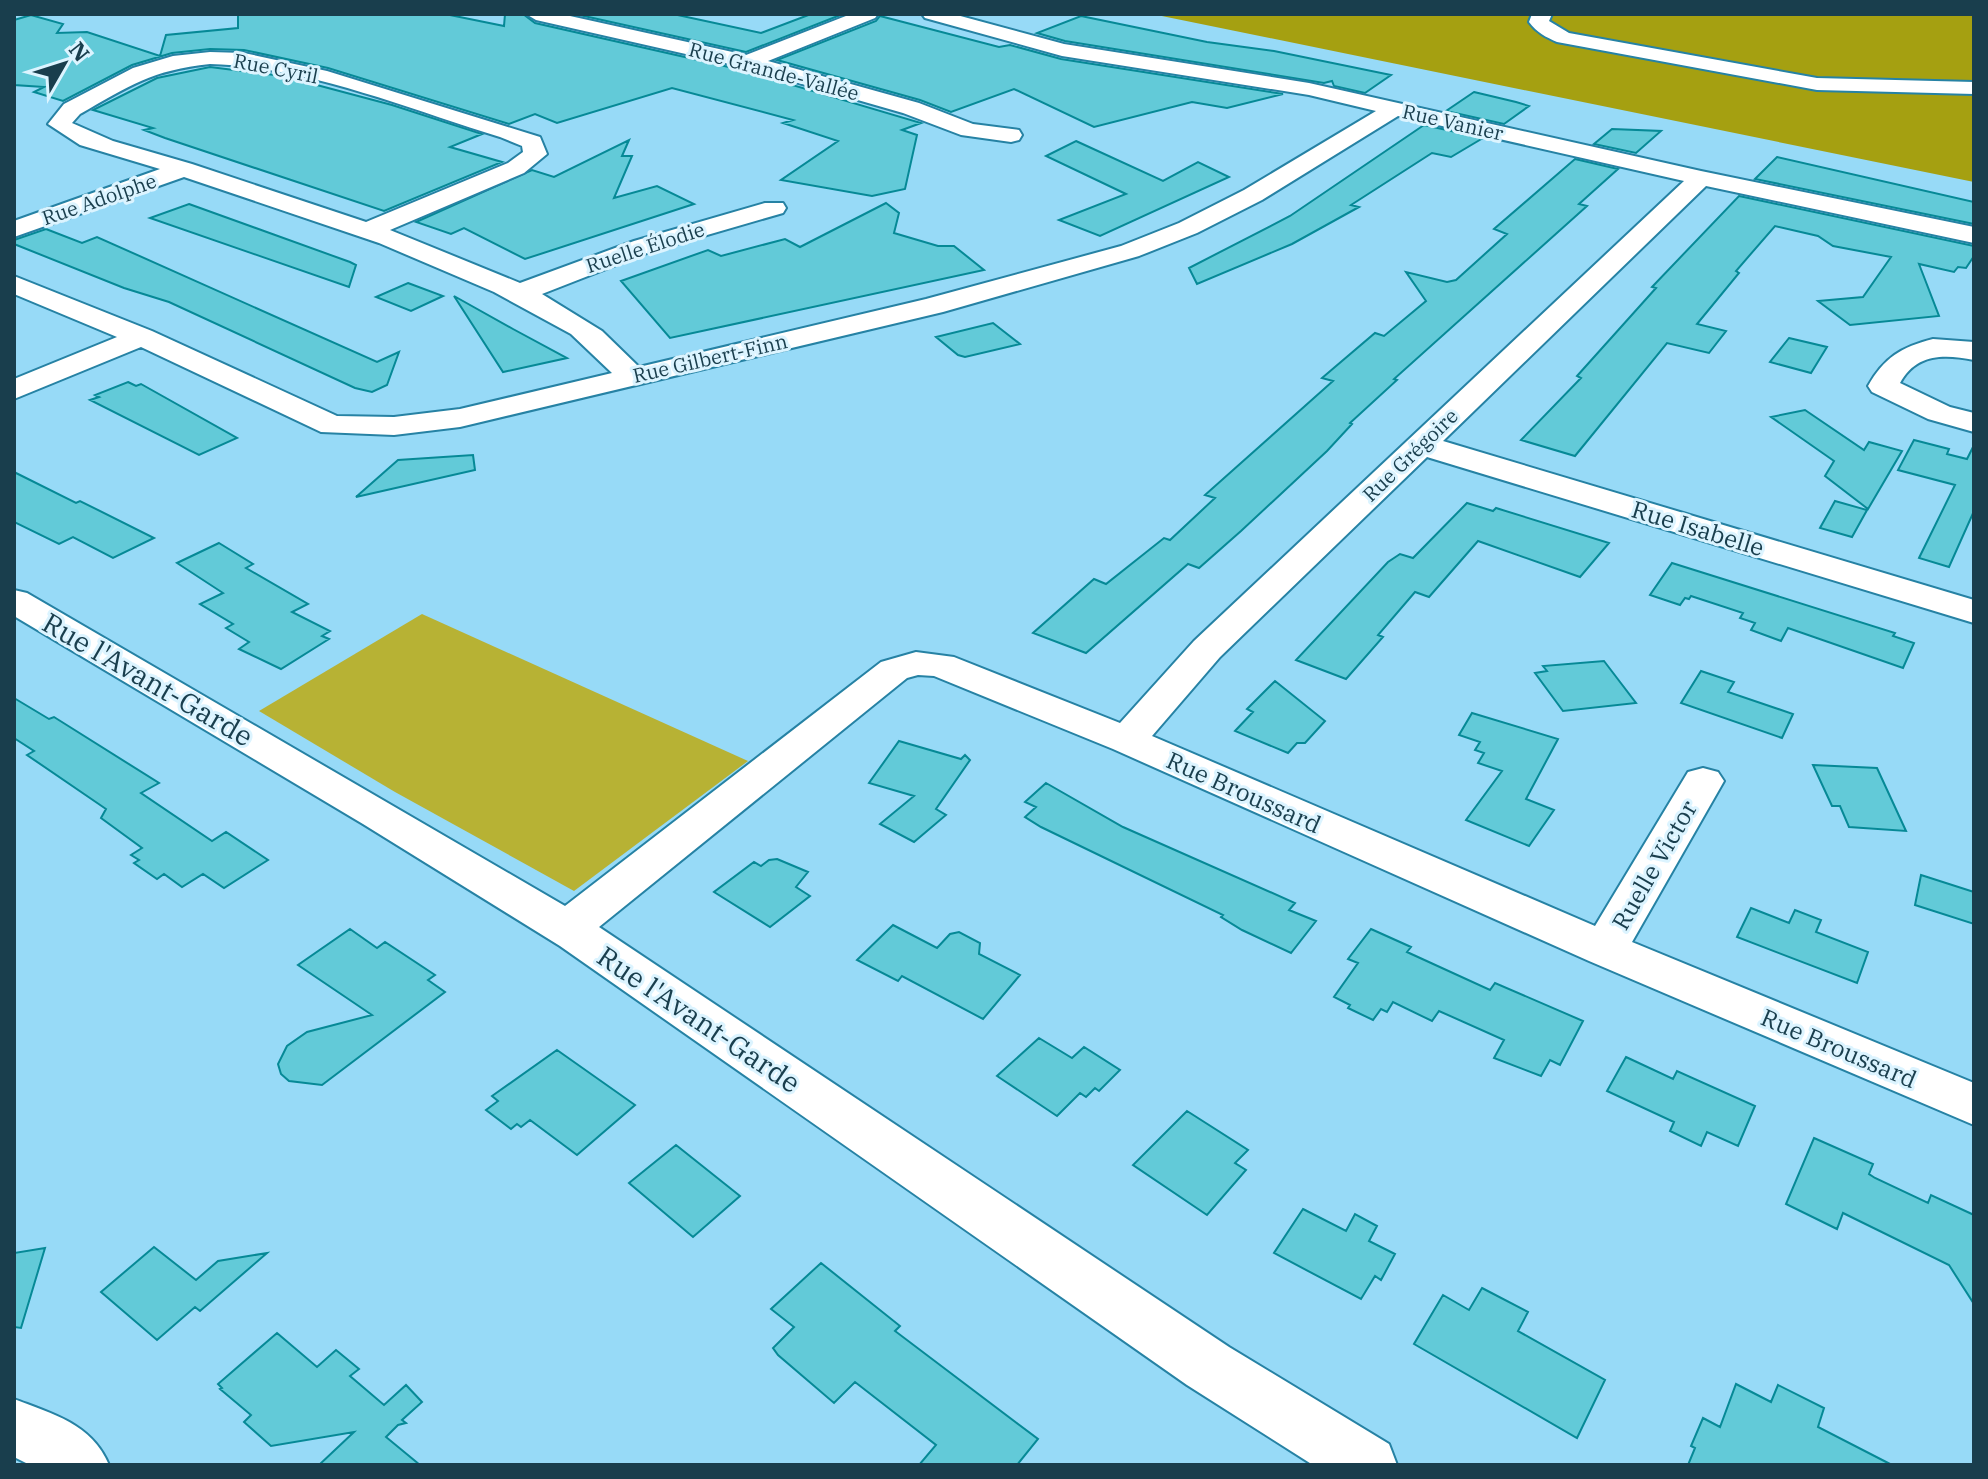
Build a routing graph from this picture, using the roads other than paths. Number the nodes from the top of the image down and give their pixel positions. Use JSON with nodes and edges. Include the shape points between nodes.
{"nodes":[{"id":1,"x":536,"y":14,"type":"edge"},
{"id":2,"x":868,"y":14,"type":"edge"},
{"id":3,"x":932,"y":14,"type":"edge"},
{"id":4,"x":1542,"y":14,"type":"edge"},
{"id":5,"x":748,"y":62,"type":"junction"},
{"id":6,"x":1974,"y":88,"type":"edge"},
{"id":7,"x":1394,"y":109,"type":"junction"},
{"id":8,"x":1011,"y":135,"type":"dead end"},
{"id":9,"x":184,"y":169,"type":"junction"},
{"id":10,"x":1701,"y":178,"type":"junction"},
{"id":11,"x":774,"y":208,"type":"dead end"},
{"id":12,"x":14,"y":229,"type":"edge"},
{"id":13,"x":366,"y":231,"type":"junction"},
{"id":14,"x":1974,"y":235,"type":"edge"},
{"id":15,"x":14,"y":284,"type":"edge"},
{"id":16,"x":519,"y":293,"type":"junction"},
{"id":17,"x":142,"y":337,"type":"junction"},
{"id":18,"x":1974,"y":351,"type":"edge"},
{"id":19,"x":632,"y":377,"type":"junction"},
{"id":20,"x":14,"y":390,"type":"edge"},
{"id":21,"x":1974,"y":423,"type":"edge"},
{"id":22,"x":1422,"y":445,"type":"junction"},
{"id":23,"x":14,"y":601,"type":"edge"},
{"id":24,"x":1974,"y":612,"type":"edge"},
{"id":25,"x":1127,"y":740,"type":"junction"},
{"id":26,"x":1703,"y":781,"type":"dead end"},
{"id":27,"x":566,"y":929,"type":"junction"},
{"id":28,"x":1605,"y":949,"type":"junction"},
{"id":29,"x":1974,"y":1105,"type":"edge"},
{"id":30,"x":14,"y":1427,"type":"edge"},
{"id":31,"x":79,"y":1465,"type":"edge"},
{"id":32,"x":1367,"y":1465,"type":"edge"}],
"edges":[{"from":1,"to":5,"type":"street","name":"Rue Grande-Vallée"},
{"from":2,"to":5,"type":"street"},
{"from":3,"to":7,"type":"street","name":"Rue Vanier","via":[[1062,50],[1250,78]]},
{"from":4,"to":6,"type":"street","via":[[1539,22],[1564,38],[1778,78],[1860,87]]},
{"from":5,"to":8,"type":"street","name":"Rue Grande-Vallée","via":[[969,130]]},
{"from":7,"to":10,"type":"street","name":"Rue Vanier"},
{"from":7,"to":19,"type":"street","name":"Rue Gilbert-Finn","via":[[1253,195],[1130,251],[948,302]]},
{"from":9,"to":12,"type":"street","name":"Rue Adolphe"},
{"from":9,"to":13,"type":"street","name":"Rue Cyril"},
{"from":9,"to":13,"type":"street","name":"Rue Cyril","via":[[77,137],[59,124],[72,109],[140,72],[197,59],[244,59],[335,80],[532,142],[535,154],[516,168]]},
{"from":10,"to":14,"type":"street","name":"Rue Vanier"},
{"from":10,"to":22,"type":"street","name":"Rue Grégoire"},
{"from":11,"to":16,"type":"street","name":"Ruelle Élodie","via":[[643,246]]},
{"from":13,"to":16,"type":"street","name":"Rue Cyril"},
{"from":15,"to":17,"type":"street","name":"Rue Gilbert-Finn"},
{"from":16,"to":19,"type":"street","name":"Rue Cyril","via":[[602,345]]},
{"from":17,"to":19,"type":"street","name":"Rue Gilbert-Finn","via":[[332,425],[394,426],[460,418]]},
{"from":17,"to":20,"type":"street"},
{"from":18,"to":21,"type":"street","via":[[1926,347],[1891,368],[1883,386]]},
{"from":22,"to":24,"type":"street","name":"Rue Isabelle"},
{"from":22,"to":25,"type":"street","name":"Rue Grégoire","via":[[1207,649]]},
{"from":23,"to":27,"type":"street","name":"Rue l'Avant-Garde"},
{"from":25,"to":27,"type":"street","name":"Rue Broussard","via":[[953,668],[904,666]]},
{"from":25,"to":28,"type":"street","name":"Rue Broussard"},
{"from":26,"to":28,"type":"street","name":"Ruelle Victor"},
{"from":27,"to":32,"type":"street","name":"Rue l'Avant-Garde","via":[[1208,1366]]},
{"from":28,"to":29,"type":"street","name":"Rue Broussard"},
{"from":30,"to":31,"type":"street","via":[[63,1450]]}]}
